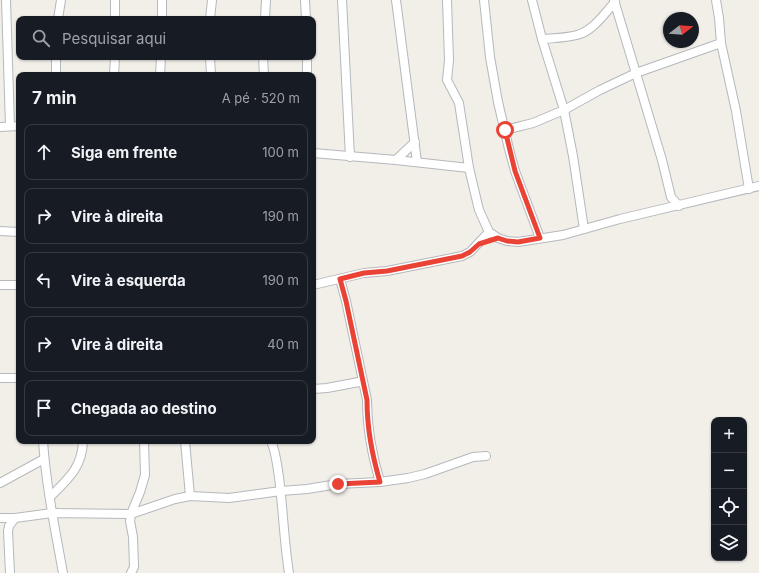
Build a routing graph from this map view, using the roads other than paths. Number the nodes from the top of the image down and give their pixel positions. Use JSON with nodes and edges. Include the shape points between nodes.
{"nodes":[{"id":1,"x":6,"y":0,"type":"edge"},
{"id":2,"x":61,"y":0,"type":"edge"},
{"id":3,"x":115,"y":0,"type":"edge"},
{"id":4,"x":162,"y":0,"type":"edge"},
{"id":5,"x":212,"y":0,"type":"edge"},
{"id":6,"x":266,"y":0,"type":"edge"},
{"id":7,"x":305,"y":0,"type":"edge"},
{"id":8,"x":342,"y":0,"type":"edge"},
{"id":9,"x":396,"y":0,"type":"edge"},
{"id":10,"x":447,"y":0,"type":"edge"},
{"id":11,"x":484,"y":0,"type":"edge"},
{"id":12,"x":532,"y":0,"type":"edge"},
{"id":13,"x":716,"y":0,"type":"edge"},
{"id":14,"x":614,"y":1,"type":"edge"},
{"id":15,"x":58,"y":16,"type":"edge"},
{"id":16,"x":115,"y":16,"type":"edge"},
{"id":17,"x":162,"y":16,"type":"edge"},
{"id":18,"x":210,"y":16,"type":"edge"},
{"id":19,"x":265,"y":16,"type":"edge"},
{"id":20,"x":306,"y":16,"type":"edge"},
{"id":21,"x":542,"y":39,"type":"junction"},
{"id":22,"x":721,"y":44,"type":"junction"},
{"id":23,"x":56,"y":60,"type":"edge"},
{"id":24,"x":115,"y":60,"type":"edge"},
{"id":25,"x":160,"y":60,"type":"edge"},
{"id":26,"x":210,"y":60,"type":"edge"},
{"id":27,"x":262,"y":60,"type":"edge"},
{"id":28,"x":307,"y":60,"type":"edge"},
{"id":29,"x":56,"y":72,"type":"edge"},
{"id":30,"x":114,"y":72,"type":"edge"},
{"id":31,"x":160,"y":72,"type":"edge"},
{"id":32,"x":211,"y":72,"type":"edge"},
{"id":33,"x":264,"y":72,"type":"edge"},
{"id":34,"x":307,"y":72,"type":"edge"},
{"id":35,"x":636,"y":73,"type":"junction"},
{"id":36,"x":564,"y":110,"type":"junction"},
{"id":37,"x":10,"y":126,"type":"junction"},
{"id":38,"x":16,"y":126,"type":"edge"},
{"id":39,"x":0,"y":127,"type":"edge"},
{"id":40,"x":505,"y":130,"type":"junction"},
{"id":41,"x":415,"y":142,"type":"junction"},
{"id":42,"x":316,"y":153,"type":"edge"},
{"id":43,"x":350,"y":157,"type":"junction"},
{"id":44,"x":396,"y":160,"type":"junction"},
{"id":45,"x":417,"y":162,"type":"junction"},
{"id":46,"x":469,"y":168,"type":"junction"},
{"id":47,"x":759,"y":186,"type":"edge"},
{"id":48,"x":749,"y":189,"type":"junction"},
{"id":49,"x":671,"y":197,"type":"junction"},
{"id":50,"x":679,"y":206,"type":"junction"},
{"id":51,"x":664,"y":209,"type":"junction"},
{"id":52,"x":584,"y":229,"type":"junction"},
{"id":53,"x":0,"y":231,"type":"edge"},
{"id":54,"x":16,"y":232,"type":"edge"},
{"id":55,"x":489,"y":232,"type":"junction"},
{"id":56,"x":498,"y":238,"type":"junction"},
{"id":57,"x":540,"y":238,"type":"junction"},
{"id":58,"x":479,"y":244,"type":"junction"},
{"id":59,"x":340,"y":279,"type":"junction"},
{"id":60,"x":316,"y":284,"type":"edge"},
{"id":61,"x":0,"y":285,"type":"edge"},
{"id":62,"x":16,"y":285,"type":"edge"},
{"id":63,"x":0,"y":378,"type":"edge"},
{"id":64,"x":16,"y":378,"type":"edge"},
{"id":65,"x":363,"y":383,"type":"junction"},
{"id":66,"x":316,"y":389,"type":"edge"},
{"id":67,"x":43,"y":444,"type":"edge"},
{"id":68,"x":83,"y":444,"type":"edge"},
{"id":69,"x":144,"y":444,"type":"edge"},
{"id":70,"x":184,"y":444,"type":"edge"},
{"id":71,"x":273,"y":444,"type":"edge"},
{"id":72,"x":486,"y":456,"type":"dead end"},
{"id":73,"x":44,"y":460,"type":"junction"},
{"id":74,"x":380,"y":482,"type":"junction"},
{"id":75,"x":0,"y":483,"type":"edge"},
{"id":76,"x":281,"y":491,"type":"junction"},
{"id":77,"x":190,"y":496,"type":"junction"},
{"id":78,"x":50,"y":497,"type":"junction"},
{"id":79,"x":52,"y":513,"type":"junction"},
{"id":80,"x":131,"y":514,"type":"junction"},
{"id":81,"x":0,"y":518,"type":"edge"},
{"id":82,"x":15,"y":518,"type":"junction"},
{"id":83,"x":10,"y":573,"type":"edge"},
{"id":84,"x":63,"y":573,"type":"edge"},
{"id":85,"x":131,"y":573,"type":"edge"},
{"id":86,"x":290,"y":573,"type":"edge"}],
"edges":[{"from":1,"to":37,"type":"street"},
{"from":2,"to":15,"type":"street"},
{"from":3,"to":16,"type":"street"},
{"from":4,"to":17,"type":"street"},
{"from":5,"to":18,"type":"street"},
{"from":6,"to":19,"type":"street"},
{"from":7,"to":20,"type":"street"},
{"from":8,"to":43,"type":"street"},
{"from":9,"to":41,"type":"street"},
{"from":10,"to":46,"type":"street","via":[[448,80],[459,104]]},
{"from":11,"to":40,"type":"street","via":[[490,57]]},
{"from":12,"to":21,"type":"street"},
{"from":13,"to":22,"type":"street"},
{"from":14,"to":21,"type":"street","via":[[598,21],[582,33]]},
{"from":14,"to":35,"type":"street"},
{"from":21,"to":36,"type":"street"},
{"from":22,"to":35,"type":"street"},
{"from":22,"to":48,"type":"street","via":[[736,111]]},
{"from":23,"to":29,"type":"street"},
{"from":24,"to":30,"type":"street"},
{"from":25,"to":31,"type":"street"},
{"from":26,"to":32,"type":"street"},
{"from":27,"to":33,"type":"street"},
{"from":28,"to":34,"type":"street"},
{"from":35,"to":36,"type":"street"},
{"from":35,"to":49,"type":"street"},
{"from":36,"to":40,"type":"street","via":[[533,123]]},
{"from":36,"to":52,"type":"street"},
{"from":37,"to":38,"type":"street"},
{"from":37,"to":39,"type":"street"},
{"from":40,"to":57,"type":"street","via":[[515,171]]},
{"from":41,"to":44,"type":"street"},
{"from":41,"to":45,"type":"street"},
{"from":42,"to":43,"type":"street"},
{"from":43,"to":44,"type":"street"},
{"from":44,"to":45,"type":"street"},
{"from":45,"to":46,"type":"street"},
{"from":46,"to":55,"type":"street","via":[[479,210]]},
{"from":47,"to":48,"type":"street"},
{"from":48,"to":50,"type":"street"},
{"from":49,"to":50,"type":"street"},
{"from":49,"to":51,"type":"street"},
{"from":50,"to":51,"type":"street"},
{"from":51,"to":52,"type":"street"},
{"from":52,"to":57,"type":"street"},
{"from":53,"to":54,"type":"street"},
{"from":55,"to":56,"type":"street"},
{"from":55,"to":58,"type":"street"},
{"from":56,"to":57,"type":"street","via":[[518,242]]},
{"from":56,"to":58,"type":"street"},
{"from":58,"to":59,"type":"street","via":[[462,256]]},
{"from":59,"to":60,"type":"street"},
{"from":59,"to":65,"type":"street"},
{"from":61,"to":62,"type":"street"},
{"from":63,"to":64,"type":"street"},
{"from":65,"to":66,"type":"street"},
{"from":65,"to":74,"type":"street","via":[[371,444]]},
{"from":67,"to":73,"type":"street"},
{"from":68,"to":78,"type":"street","via":[[80,462],[73,474]]},
{"from":69,"to":80,"type":"street","via":[[145,475]]},
{"from":70,"to":77,"type":"street"},
{"from":71,"to":76,"type":"street"},
{"from":72,"to":74,"type":"street","via":[[473,457],[413,476]]},
{"from":73,"to":75,"type":"street"},
{"from":73,"to":78,"type":"street"},
{"from":74,"to":76,"type":"street"},
{"from":76,"to":77,"type":"street","via":[[229,498]]},
{"from":76,"to":86,"type":"street"},
{"from":77,"to":80,"type":"street"},
{"from":78,"to":79,"type":"street"},
{"from":79,"to":80,"type":"street"},
{"from":79,"to":82,"type":"street"},
{"from":79,"to":84,"type":"street"},
{"from":80,"to":85,"type":"street","via":[[134,567]]},
{"from":81,"to":82,"type":"street"},
{"from":82,"to":83,"type":"street","via":[[8,531]]}]}
